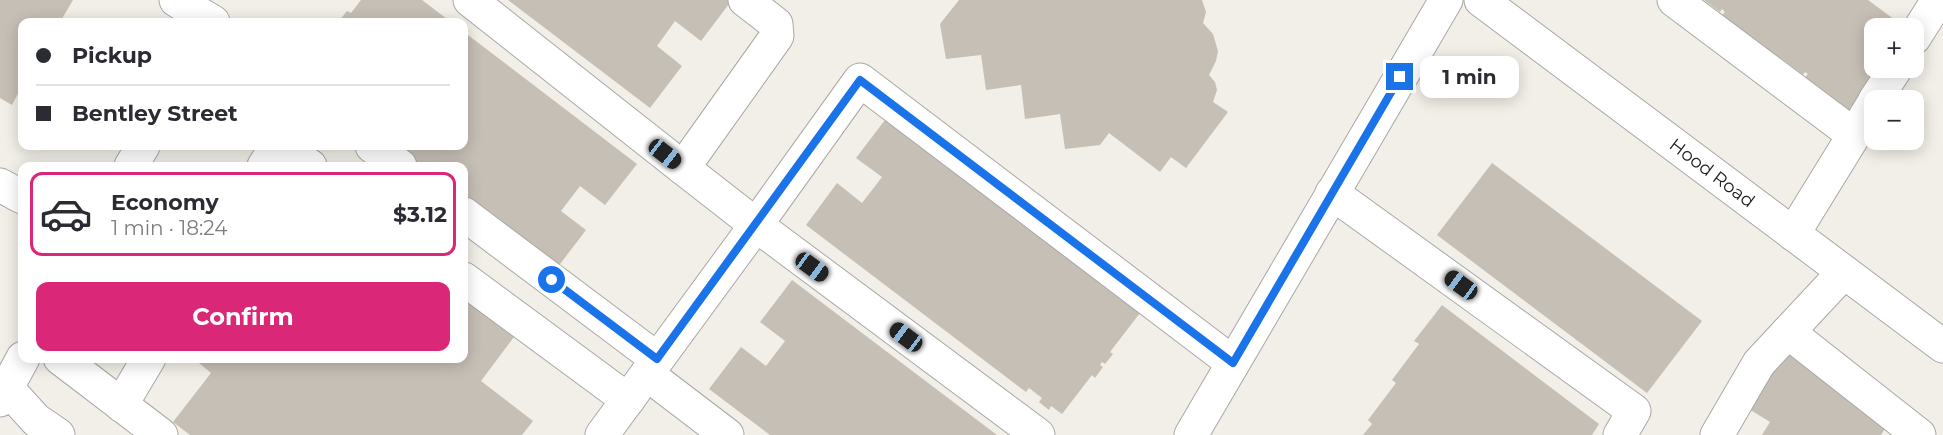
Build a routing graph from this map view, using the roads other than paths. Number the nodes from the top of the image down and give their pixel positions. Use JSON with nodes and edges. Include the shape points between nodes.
{"nodes":[{"id":1,"x":176,"y":0,"type":"edge"},
{"id":2,"x":225,"y":0,"type":"edge"},
{"id":3,"x":470,"y":0,"type":"edge"},
{"id":4,"x":745,"y":0,"type":"edge"},
{"id":5,"x":1446,"y":0,"type":"edge"},
{"id":6,"x":1481,"y":0,"type":"edge"},
{"id":7,"x":1674,"y":0,"type":"edge"},
{"id":8,"x":1936,"y":1,"type":"edge"},
{"id":9,"x":206,"y":18,"type":"edge"},
{"id":10,"x":215,"y":18,"type":"edge"},
{"id":11,"x":1924,"y":21,"type":"edge"},
{"id":12,"x":1864,"y":119,"type":"edge"},
{"id":13,"x":1854,"y":135,"type":"junction"},
{"id":14,"x":285,"y":150,"type":"edge"},
{"id":15,"x":378,"y":150,"type":"edge"},
{"id":16,"x":304,"y":162,"type":"edge"},
{"id":17,"x":394,"y":162,"type":"edge"},
{"id":18,"x":683,"y":168,"type":"junction"},
{"id":19,"x":0,"y":185,"type":"edge"},
{"id":20,"x":1332,"y":193,"type":"junction"},
{"id":21,"x":18,"y":195,"type":"edge"},
{"id":22,"x":468,"y":217,"type":"edge"},
{"id":23,"x":756,"y":225,"type":"junction"},
{"id":24,"x":1792,"y":234,"type":"junction"},
{"id":25,"x":1844,"y":272,"type":"junction"},
{"id":26,"x":468,"y":282,"type":"edge"},
{"id":27,"x":1788,"y":332,"type":"junction"},
{"id":28,"x":1943,"y":346,"type":"edge"},
{"id":29,"x":20,"y":363,"type":"edge"},
{"id":30,"x":66,"y":363,"type":"edge"},
{"id":31,"x":146,"y":363,"type":"edge"},
{"id":32,"x":1233,"y":363,"type":"junction"},
{"id":33,"x":652,"y":367,"type":"junction"},
{"id":34,"x":3,"y":394,"type":"edge"},
{"id":35,"x":628,"y":400,"type":"junction"},
{"id":36,"x":121,"y":405,"type":"junction"},
{"id":37,"x":57,"y":435,"type":"edge"},
{"id":38,"x":161,"y":435,"type":"edge"},
{"id":39,"x":602,"y":435,"type":"edge"},
{"id":40,"x":727,"y":435,"type":"edge"},
{"id":41,"x":1038,"y":435,"type":"edge"},
{"id":42,"x":1191,"y":435,"type":"edge"},
{"id":43,"x":1620,"y":435,"type":"edge"},
{"id":44,"x":1717,"y":435,"type":"edge"},
{"id":45,"x":1919,"y":435,"type":"edge"}],
"edges":[{"from":1,"to":9,"type":"street"},
{"from":2,"to":10,"type":"street"},
{"from":3,"to":18,"type":"street"},
{"from":4,"to":18,"type":"street","via":[[776,24],[777,36]]},
{"from":5,"to":20,"type":"street"},
{"from":6,"to":24,"type":"street","name":"Hood Road"},
{"from":7,"to":13,"type":"street"},
{"from":8,"to":11,"type":"street"},
{"from":12,"to":13,"type":"street"},
{"from":13,"to":24,"type":"street"},
{"from":14,"to":16,"type":"street"},
{"from":15,"to":17,"type":"street"},
{"from":18,"to":23,"type":"street"},
{"from":19,"to":21,"type":"street"},
{"from":20,"to":32,"type":"street"},
{"from":20,"to":43,"type":"street","via":[[1634,411]]},
{"from":22,"to":33,"type":"street"},
{"from":23,"to":32,"type":"street","via":[[860,80]]},
{"from":23,"to":33,"type":"street"},
{"from":23,"to":41,"type":"street"},
{"from":24,"to":25,"type":"street","name":"Hood Road"},
{"from":25,"to":27,"type":"street"},
{"from":25,"to":28,"type":"street","name":"Hood Road"},
{"from":26,"to":35,"type":"street"},
{"from":27,"to":44,"type":"street","via":[[1760,363]]},
{"from":27,"to":45,"type":"street"},
{"from":29,"to":34,"type":"street"},
{"from":30,"to":36,"type":"street"},
{"from":31,"to":36,"type":"street"},
{"from":32,"to":42,"type":"street"},
{"from":33,"to":35,"type":"street"},
{"from":33,"to":40,"type":"street"},
{"from":34,"to":37,"type":"street"},
{"from":35,"to":39,"type":"street"},
{"from":36,"to":38,"type":"street"}]}
